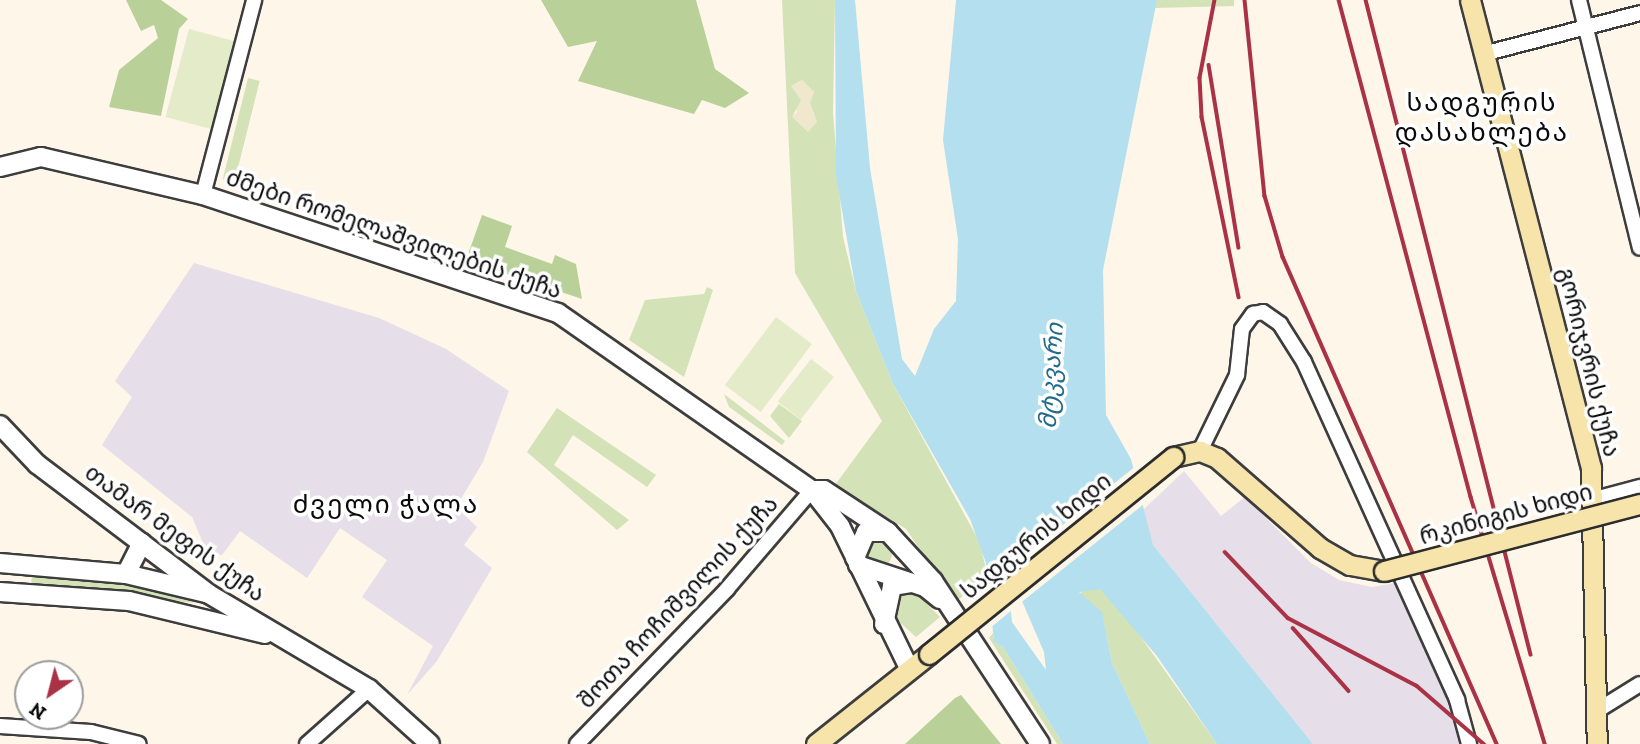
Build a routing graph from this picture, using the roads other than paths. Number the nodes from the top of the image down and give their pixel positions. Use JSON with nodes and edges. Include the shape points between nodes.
{"nodes":[{"id":1,"x":254,"y":0,"type":"edge"},
{"id":2,"x":1470,"y":0,"type":"edge"},
{"id":3,"x":1578,"y":0,"type":"edge"},
{"id":4,"x":1640,"y":13,"type":"edge"},
{"id":5,"x":1586,"y":28,"type":"junction"},
{"id":6,"x":1483,"y":54,"type":"junction"},
{"id":7,"x":0,"y":167,"type":"edge"},
{"id":8,"x":203,"y":195,"type":"junction"},
{"id":9,"x":1640,"y":248,"type":"edge"},
{"id":10,"x":0,"y":425,"type":"edge"},
{"id":11,"x":1200,"y":451,"type":"junction"},
{"id":12,"x":1640,"y":487,"type":"edge"},
{"id":13,"x":812,"y":490,"type":"junction"},
{"id":14,"x":1595,"y":499,"type":"junction"},
{"id":15,"x":1640,"y":504,"type":"edge"},
{"id":16,"x":891,"y":535,"type":"junction"},
{"id":17,"x":142,"y":543,"type":"junction"},
{"id":18,"x":857,"y":561,"type":"junction"},
{"id":19,"x":24,"y":562,"type":"junction"},
{"id":20,"x":0,"y":563,"type":"edge"},
{"id":21,"x":126,"y":574,"type":"junction"},
{"id":22,"x":891,"y":575,"type":"junction"},
{"id":23,"x":25,"y":590,"type":"junction"},
{"id":24,"x":0,"y":592,"type":"edge"},
{"id":25,"x":209,"y":594,"type":"junction"},
{"id":26,"x":948,"y":605,"type":"junction"},
{"id":27,"x":198,"y":616,"type":"junction"},
{"id":28,"x":884,"y":624,"type":"junction"},
{"id":29,"x":288,"y":640,"type":"junction"},
{"id":30,"x":909,"y":670,"type":"junction"},
{"id":31,"x":1640,"y":684,"type":"edge"},
{"id":32,"x":369,"y":689,"type":"junction"},
{"id":33,"x":1598,"y":710,"type":"junction"},
{"id":34,"x":0,"y":726,"type":"edge"},
{"id":35,"x":825,"y":741,"type":"edge"},
{"id":36,"x":139,"y":744,"type":"edge"},
{"id":37,"x":307,"y":744,"type":"edge"},
{"id":38,"x":430,"y":744,"type":"edge"},
{"id":39,"x":577,"y":744,"type":"edge"},
{"id":40,"x":1040,"y":744,"type":"edge"},
{"id":41,"x":1469,"y":744,"type":"edge"},
{"id":42,"x":1597,"y":744,"type":"edge"}],
"edges":[{"from":1,"to":8,"type":"street"},
{"from":2,"to":6,"type":"main road","name":"გორიჯვრის ქუჩა"},
{"from":3,"to":5,"type":"street"},
{"from":4,"to":5,"type":"street"},
{"from":5,"to":6,"type":"street"},
{"from":5,"to":9,"type":"street"},
{"from":6,"to":14,"type":"main road","name":"გორიჯვრის ქუჩა"},
{"from":7,"to":8,"type":"street","name":"ძმები რომელაშვილების ქუჩა","via":[[41,157]]},
{"from":8,"to":13,"type":"street","name":"ძმები რომელაშვილების ქუჩა","via":[[552,310]]},
{"from":10,"to":17,"type":"street","name":"თამარ მეფის ქუჩა","via":[[37,464]]},
{"from":11,"to":15,"type":"main road","name":"რკინიგის ხიდი","bridge":true,"via":[[1233,467],[1320,548],[1350,565],[1384,570]]},
{"from":11,"to":30,"type":"main road","name":"სადგურის ხიდი","bridge":true,"via":[[1173,457]]},
{"from":11,"to":41,"type":"street","via":[[1237,375],[1242,329],[1253,314],[1263,312],[1280,324],[1304,362],[1457,699]]},
{"from":12,"to":14,"type":"street"},
{"from":13,"to":16,"type":"street","via":[[824,490]]},
{"from":13,"to":18,"type":"street","name":"ძმები რომელაშვილების ქუჩა"},
{"from":13,"to":39,"type":"street","name":"შოთა ჩოჩიშვილის ქუჩა","via":[[727,589]]},
{"from":14,"to":33,"type":"main road","name":"გორიჯვრის ქუჩა"},
{"from":16,"to":18,"type":"street","via":[[860,537]]},
{"from":16,"to":22,"type":"street","via":[[900,552]]},
{"from":16,"to":26,"type":"street"},
{"from":17,"to":21,"type":"street"},
{"from":17,"to":25,"type":"street","name":"თამარ მეფის ქუჩა"},
{"from":18,"to":22,"type":"street"},
{"from":18,"to":28,"type":"street","name":"ძმები რომელაშვილების ქუჩა"},
{"from":19,"to":20,"type":"street"},
{"from":19,"to":21,"type":"street"},
{"from":19,"to":23,"type":"street"},
{"from":21,"to":25,"type":"street"},
{"from":22,"to":26,"type":"street","via":[[916,583]]},
{"from":22,"to":28,"type":"street"},
{"from":23,"to":24,"type":"street"},
{"from":23,"to":27,"type":"street"},
{"from":25,"to":27,"type":"street"},
{"from":25,"to":29,"type":"street","name":"თამარ მეფის ქუჩა"},
{"from":26,"to":40,"type":"street"},
{"from":27,"to":29,"type":"street"},
{"from":28,"to":30,"type":"street","name":"ძმები რომელაშვილების ქუჩა"},
{"from":29,"to":32,"type":"street","name":"თამარ მეფის ქუჩა"},
{"from":30,"to":35,"type":"main road","name":"სადგურის ხიდი"},
{"from":31,"to":33,"type":"street"},
{"from":32,"to":37,"type":"street"},
{"from":32,"to":38,"type":"street","name":"თამარ მეფის ქუჩა"},
{"from":33,"to":42,"type":"main road","name":"გორიჯვრის ქუჩა"},
{"from":34,"to":36,"type":"street","via":[[91,732]]}]}
